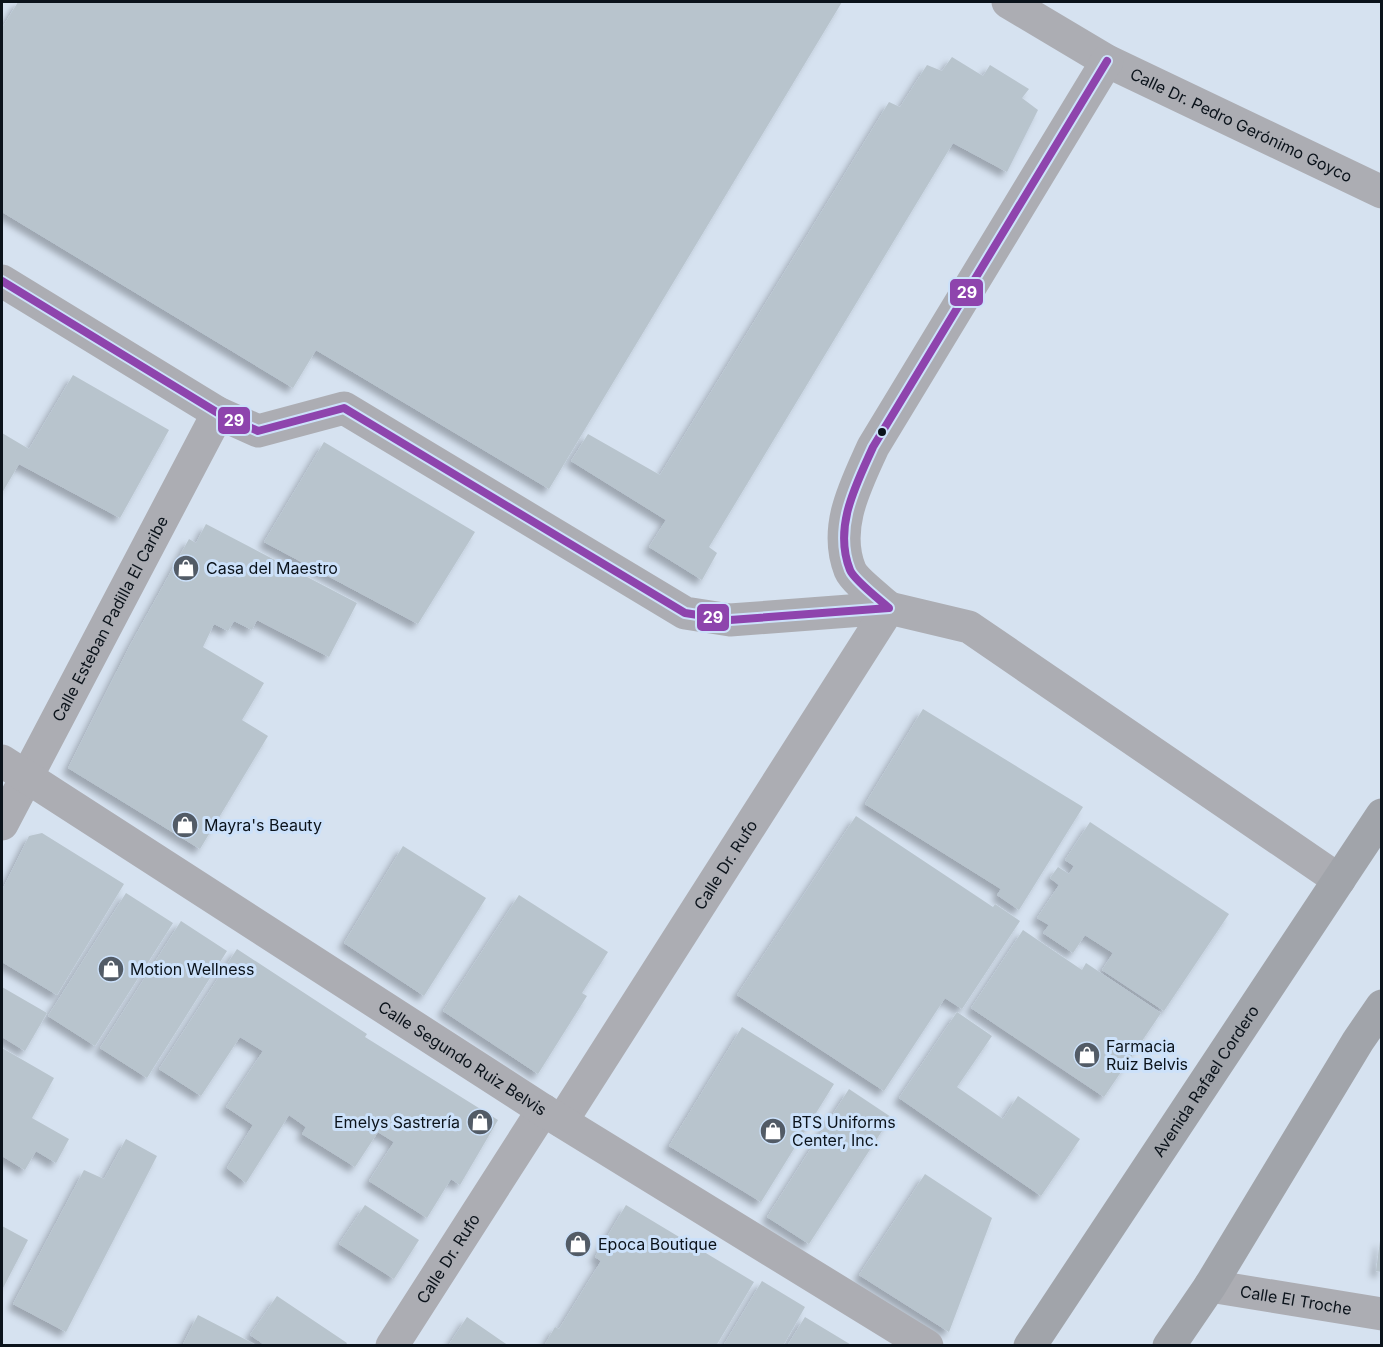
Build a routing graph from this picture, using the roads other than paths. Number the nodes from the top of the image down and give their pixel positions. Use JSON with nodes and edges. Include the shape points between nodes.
{"nodes":[{"id":1,"x":1008,"y":2,"type":"edge"},
{"id":2,"x":1107,"y":61,"type":"junction"},
{"id":3,"x":1382,"y":192,"type":"edge"},
{"id":4,"x":2,"y":281,"type":"edge"},
{"id":5,"x":218,"y":412,"type":"junction"},
{"id":6,"x":889,"y":608,"type":"junction"},
{"id":7,"x":14,"y":769,"type":"edge"},
{"id":8,"x":1382,"y":815,"type":"edge"},
{"id":9,"x":2,"y":824,"type":"edge"},
{"id":10,"x":1339,"y":880,"type":"junction"},
{"id":11,"x":1382,"y":1006,"type":"edge"},
{"id":12,"x":1370,"y":1038,"type":"edge"},
{"id":13,"x":552,"y":1115,"type":"junction"},
{"id":14,"x":1210,"y":1286,"type":"junction"},
{"id":15,"x":1382,"y":1314,"type":"edge"},
{"id":16,"x":392,"y":1346,"type":"edge"},
{"id":17,"x":927,"y":1346,"type":"edge"},
{"id":18,"x":1030,"y":1346,"type":"edge"},
{"id":19,"x":1168,"y":1346,"type":"edge"}],
"edges":[{"from":1,"to":2,"type":"street","name":"Calle Dr. Pedro Gerónimo Goyco"},
{"from":2,"to":3,"type":"street","name":"Calle Dr. Pedro Gerónimo Goyco"},
{"from":2,"to":6,"type":"street","via":[[873,447],[853,491],[842,534],[850,572]]},
{"from":4,"to":5,"type":"street"},
{"from":5,"to":6,"type":"street","via":[[258,431],[344,408],[685,613],[730,620]]},
{"from":5,"to":7,"type":"street","name":"Calle Esteban Padilla El Caribe"},
{"from":6,"to":10,"type":"street","via":[[969,627]]},
{"from":6,"to":13,"type":"street","name":"Calle Dr. Rufo"},
{"from":7,"to":9,"type":"street","name":"Calle Esteban Padilla El Caribe"},
{"from":7,"to":13,"type":"street","name":"Calle Segundo Ruiz Belvis"},
{"from":8,"to":10,"type":"main road","name":"Avenida Rafael Cordero"},
{"from":10,"to":18,"type":"main road","name":"Avenida Rafael Cordero"},
{"from":11,"to":12,"type":"main road"},
{"from":12,"to":14,"type":"main road"},
{"from":13,"to":16,"type":"street","name":"Calle Dr. Rufo"},
{"from":13,"to":17,"type":"street","name":"Calle Segundo Ruiz Belvis"},
{"from":14,"to":15,"type":"street","name":"Calle El Troche"},
{"from":14,"to":19,"type":"main road"}]}
